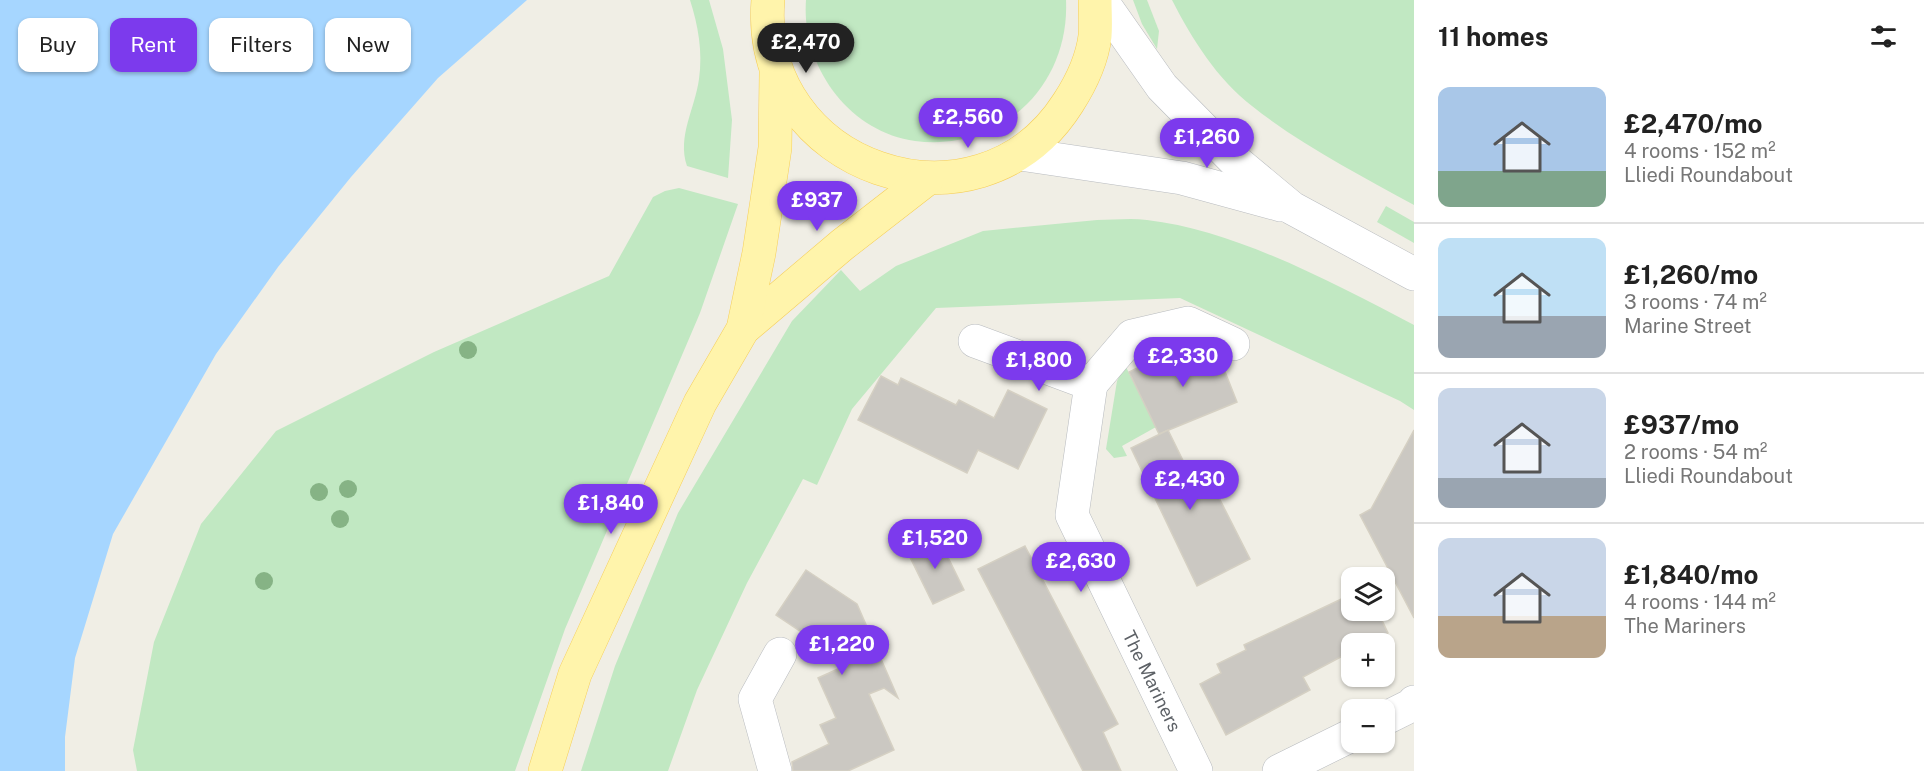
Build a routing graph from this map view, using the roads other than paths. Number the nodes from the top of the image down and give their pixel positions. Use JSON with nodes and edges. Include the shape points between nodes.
{"nodes":[{"id":1,"x":1095,"y":0,"type":"edge"},
{"id":2,"x":1101,"y":0,"type":"edge"},
{"id":3,"x":763,"y":8,"type":"edge"},
{"id":4,"x":776,"y":73,"type":"junction"},
{"id":5,"x":1020,"y":154,"type":"junction"},
{"id":6,"x":927,"y":179,"type":"junction"},
{"id":7,"x":1292,"y":208,"type":"junction"},
{"id":8,"x":1414,"y":274,"type":"edge"},
{"id":9,"x":743,"y":329,"type":"junction"},
{"id":10,"x":975,"y":341,"type":"dead end"},
{"id":11,"x":1233,"y":344,"type":"dead end"},
{"id":12,"x":1091,"y":384,"type":"junction"},
{"id":13,"x":780,"y":654,"type":"dead end"},
{"id":14,"x":1341,"y":740,"type":"edge"},
{"id":15,"x":545,"y":771,"type":"edge"},
{"id":16,"x":776,"y":771,"type":"edge"},
{"id":17,"x":1196,"y":771,"type":"edge"},
{"id":18,"x":1279,"y":771,"type":"edge"}],
"edges":[{"from":1,"to":5,"type":"main road","via":[[1095,37],[1082,82],[1056,122]]},
{"from":2,"to":7,"type":"street","via":[[1162,87],[1233,159]]},
{"from":3,"to":4,"type":"main road"},
{"from":4,"to":6,"type":"main road","via":[[800,115],[836,149],[879,171]]},
{"from":4,"to":9,"type":"main road","via":[[775,148]]},
{"from":5,"to":6,"type":"main road","via":[[975,174]]},
{"from":5,"to":7,"type":"street","via":[[1182,178]]},
{"from":6,"to":9,"type":"main road"},
{"from":7,"to":8,"type":"street"},
{"from":9,"to":15,"type":"main road","via":[[700,403],[574,674]]},
{"from":10,"to":12,"type":"street"},
{"from":11,"to":12,"type":"street","via":[[1188,323],[1132,336]]},
{"from":12,"to":17,"type":"street","name":"The Mariners","via":[[1072,515]]},
{"from":13,"to":16,"type":"street","via":[[755,699]]},
{"from":14,"to":18,"type":"street"}]}
